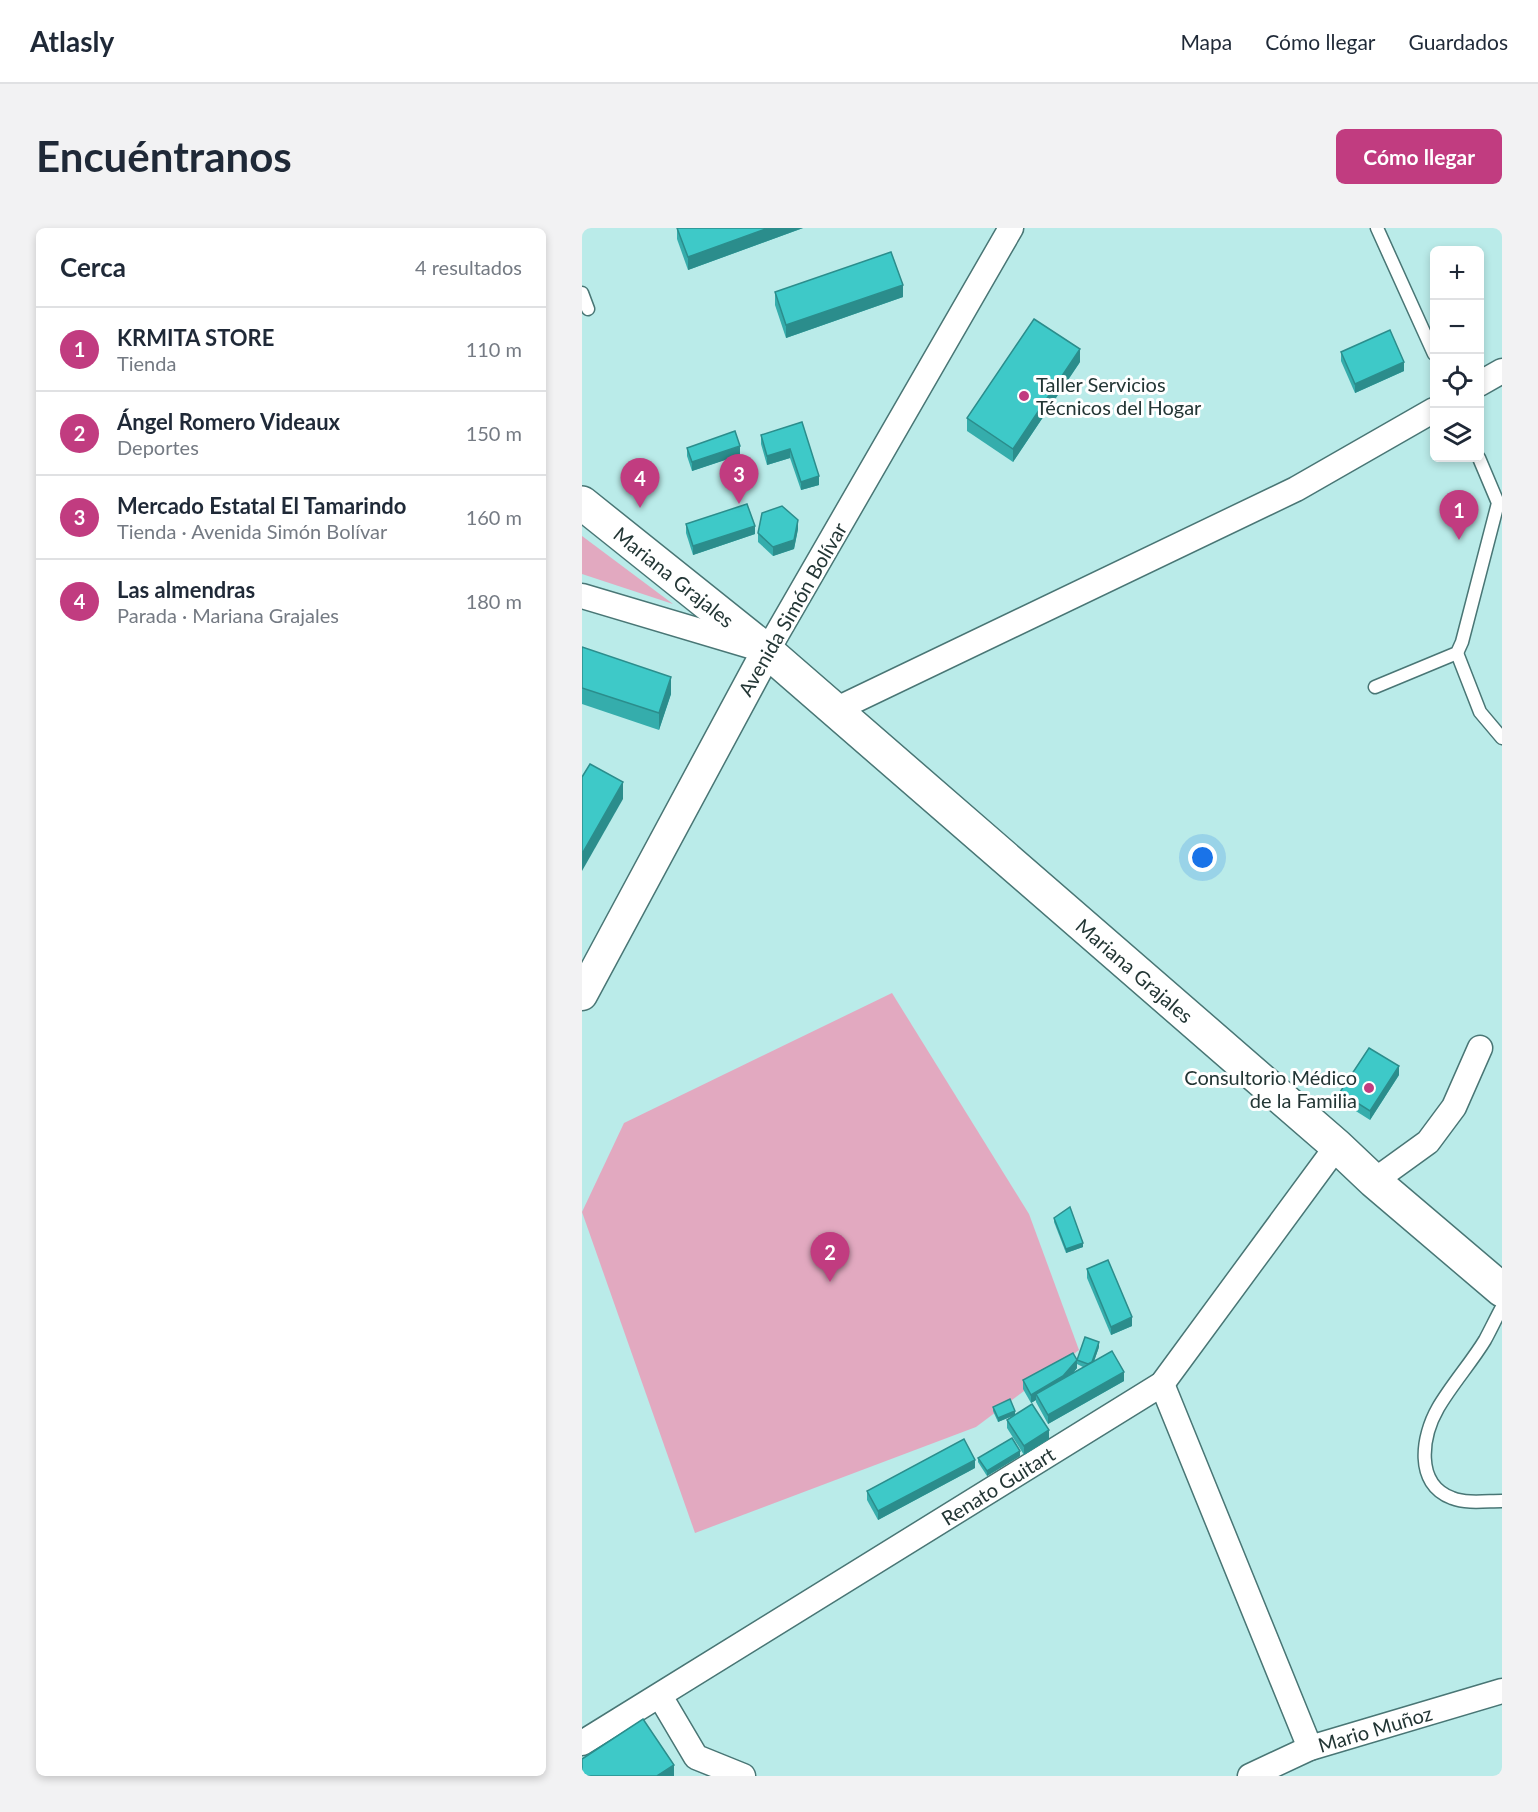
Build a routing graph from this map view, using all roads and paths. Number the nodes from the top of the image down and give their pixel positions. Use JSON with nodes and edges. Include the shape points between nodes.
{"nodes":[{"id":1,"x":1011,"y":228,"type":"edge"},
{"id":2,"x":1377,"y":228,"type":"edge"},
{"id":3,"x":582,"y":293,"type":"edge"},
{"id":4,"x":588,"y":309,"type":"dead end"},
{"id":5,"x":1430,"y":345,"type":"edge"},
{"id":6,"x":1502,"y":371,"type":"edge"},
{"id":7,"x":1484,"y":381,"type":"edge"},
{"id":8,"x":1430,"y":412,"type":"edge"},
{"id":9,"x":1481,"y":462,"type":"edge"},
{"id":10,"x":582,"y":503,"type":"edge"},
{"id":11,"x":582,"y":596,"type":"edge"},
{"id":12,"x":767,"y":651,"type":"junction"},
{"id":13,"x":1457,"y":653,"type":"junction"},
{"id":14,"x":1375,"y":687,"type":"dead end"},
{"id":15,"x":835,"y":710,"type":"junction"},
{"id":16,"x":1502,"y":738,"type":"edge"},
{"id":17,"x":582,"y":995,"type":"edge"},
{"id":18,"x":1480,"y":1048,"type":"dead end"},
{"id":19,"x":1337,"y":1146,"type":"junction"},
{"id":20,"x":1374,"y":1181,"type":"junction"},
{"id":21,"x":1502,"y":1290,"type":"edge"},
{"id":22,"x":1502,"y":1307,"type":"edge"},
{"id":23,"x":1162,"y":1384,"type":"junction"},
{"id":24,"x":1502,"y":1501,"type":"edge"},
{"id":25,"x":1502,"y":1691,"type":"edge"},
{"id":26,"x":660,"y":1696,"type":"junction"},
{"id":27,"x":582,"y":1743,"type":"edge"},
{"id":28,"x":1310,"y":1748,"type":"junction"},
{"id":29,"x":743,"y":1776,"type":"edge"},
{"id":30,"x":1250,"y":1776,"type":"edge"}],
"edges":[{"from":1,"to":12,"type":"street","name":"Avenida Simón Bolívar"},
{"from":2,"to":5,"type":"lane"},
{"from":3,"to":4,"type":"lane"},
{"from":6,"to":7,"type":"street"},
{"from":8,"to":15,"type":"street","via":[[1296,489]]},
{"from":9,"to":13,"type":"lane","via":[[1498,503]]},
{"from":10,"to":12,"type":"main road","name":"Mariana Grajales"},
{"from":11,"to":12,"type":"street","name":"Mariana Grajales"},
{"from":12,"to":15,"type":"main road","name":"Mariana Grajales"},
{"from":12,"to":17,"type":"street","name":"Avenida Simón Bolívar"},
{"from":13,"to":14,"type":"lane"},
{"from":13,"to":16,"type":"lane","via":[[1480,712]]},
{"from":15,"to":19,"type":"main road","name":"Mariana Grajales"},
{"from":18,"to":20,"type":"street","via":[[1454,1107],[1428,1142]]},
{"from":19,"to":20,"type":"main road","name":"Mariana Grajales"},
{"from":19,"to":23,"type":"street","name":"Renato Guitart"},
{"from":20,"to":21,"type":"main road","name":"Mariana Grajales"},
{"from":22,"to":24,"type":"lane","via":[[1485,1340],[1437,1409],[1427,1437],[1424,1468],[1435,1488],[1453,1499]]},
{"from":23,"to":26,"type":"street","name":"Renato Guitart"},
{"from":23,"to":28,"type":"street"},
{"from":25,"to":28,"type":"street","name":"Mario Muñoz"},
{"from":26,"to":27,"type":"street","name":"Renato Guitart"},
{"from":26,"to":29,"type":"street","via":[[696,1757]]},
{"from":28,"to":30,"type":"street","name":"Mario Muñoz"}]}
